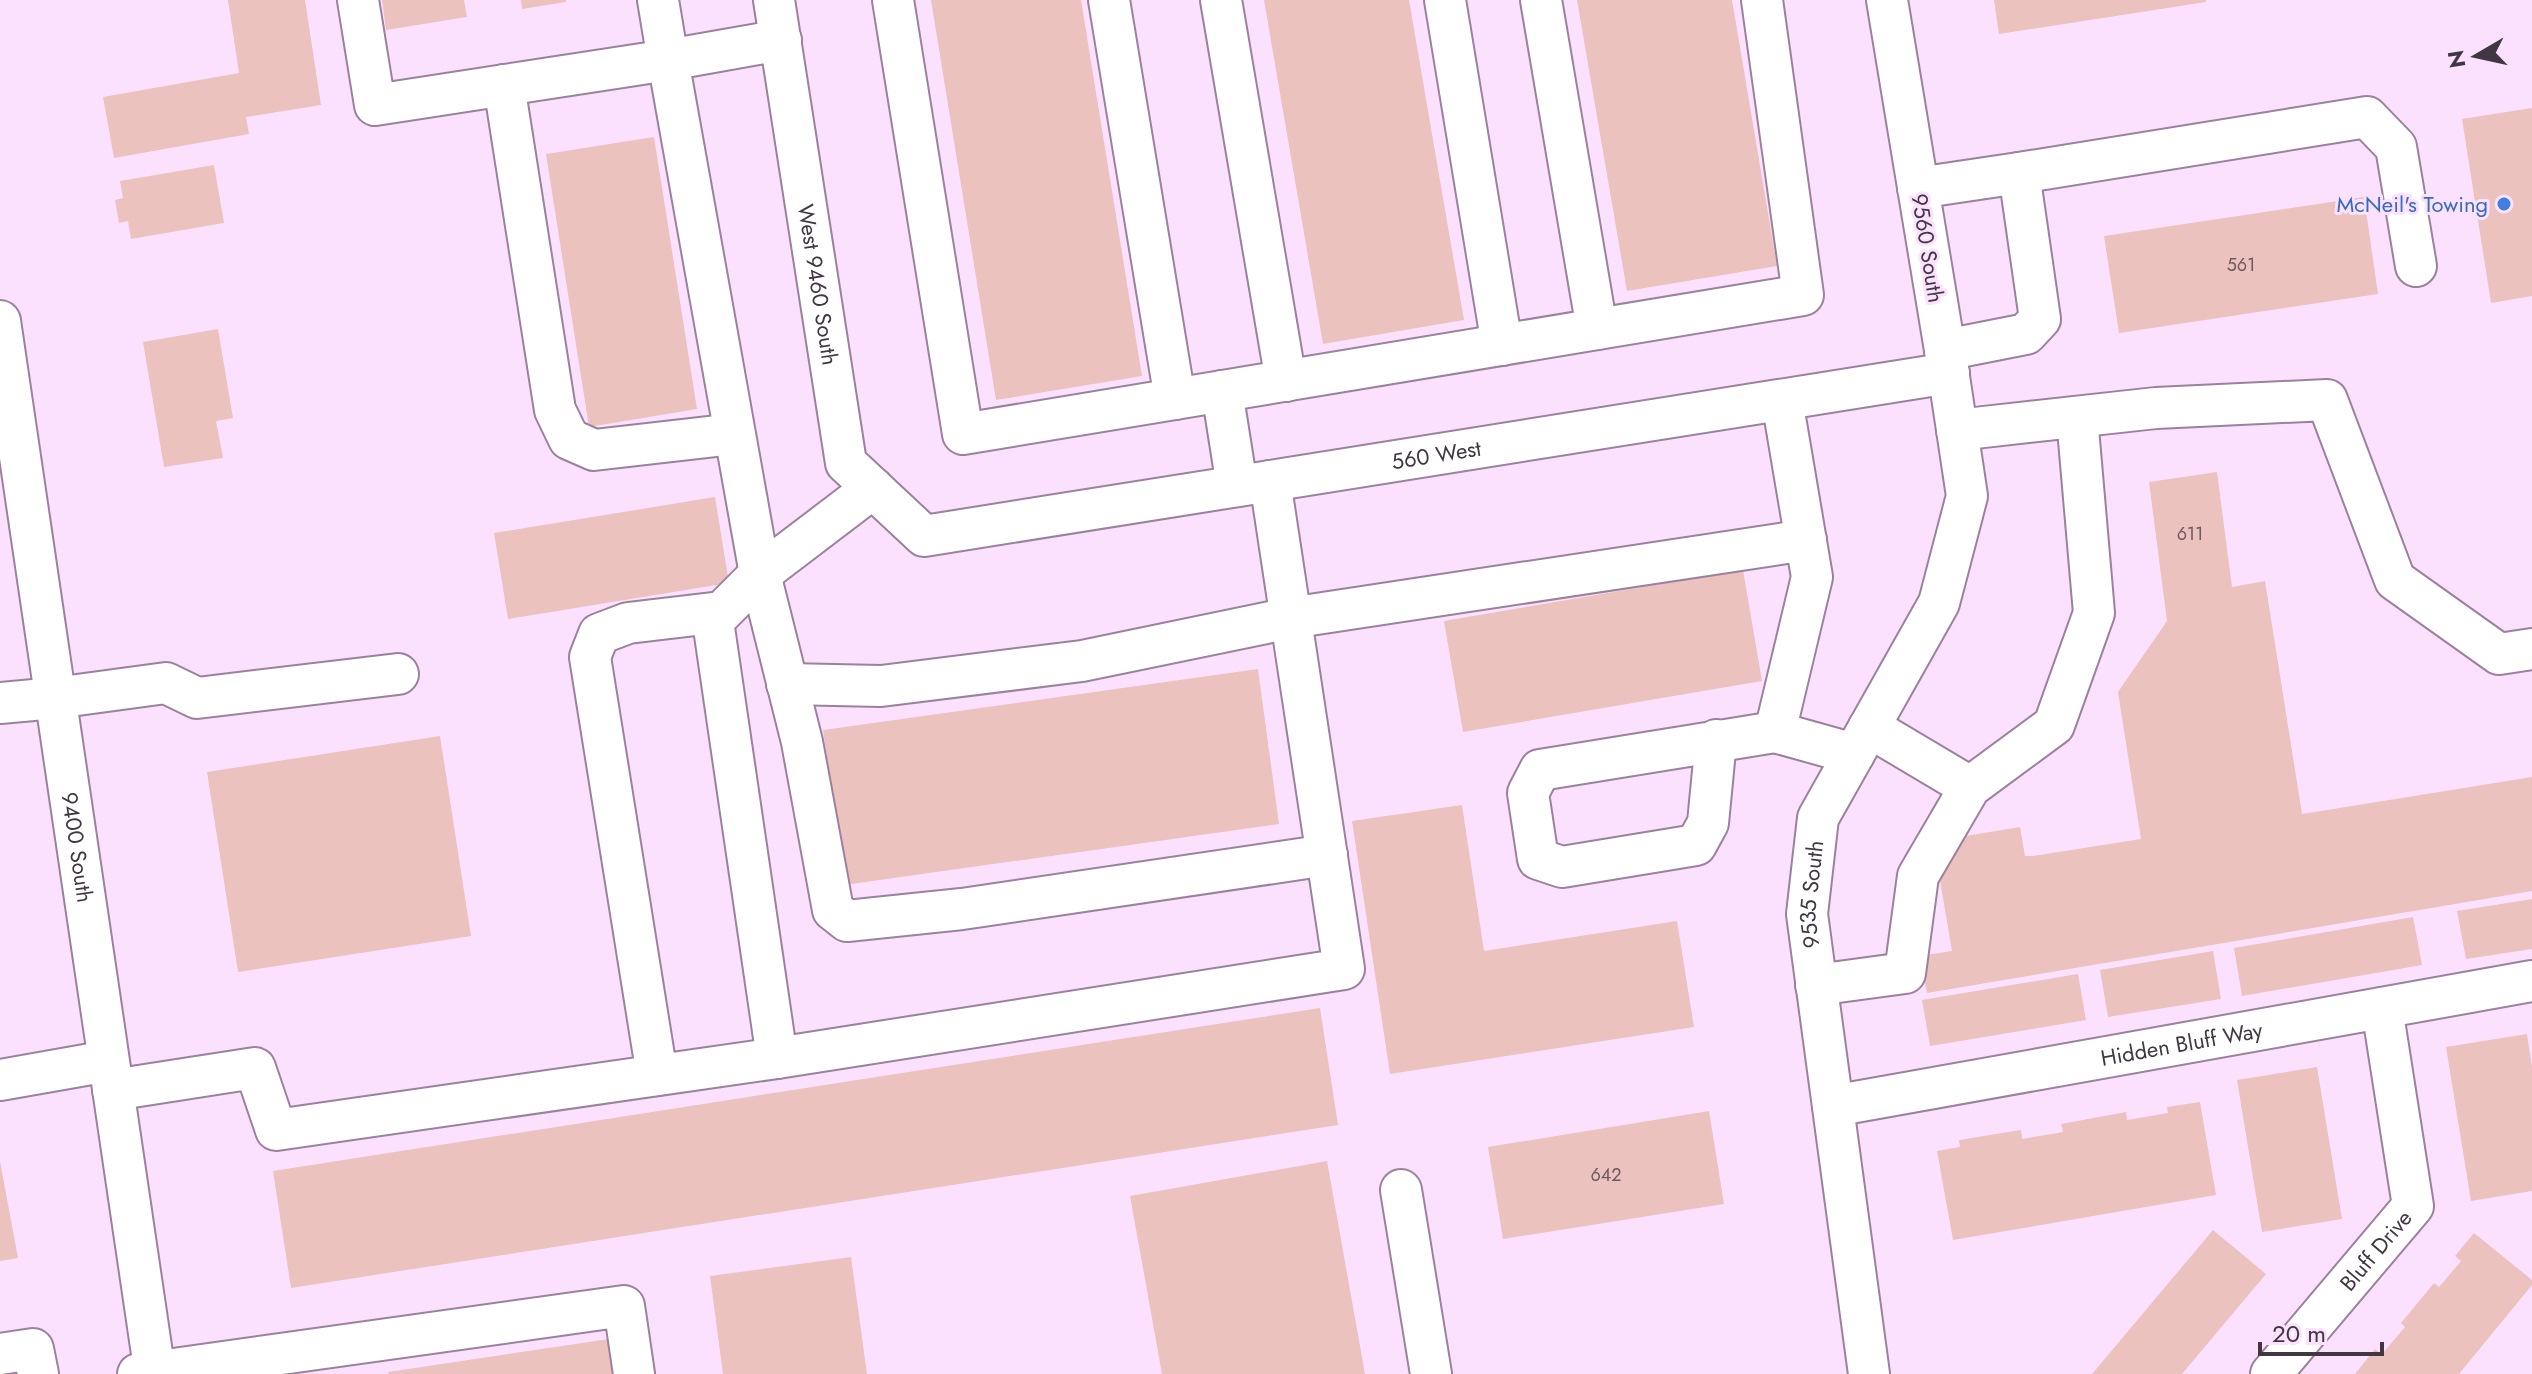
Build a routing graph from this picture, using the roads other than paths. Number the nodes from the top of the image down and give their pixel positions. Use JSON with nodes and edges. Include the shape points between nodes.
{"nodes":[{"id":1,"x":358,"y":0,"type":"edge"},
{"id":2,"x":658,"y":0,"type":"edge"},
{"id":3,"x":774,"y":0,"type":"edge"},
{"id":4,"x":893,"y":0,"type":"edge"},
{"id":5,"x":1109,"y":0,"type":"edge"},
{"id":6,"x":1221,"y":0,"type":"edge"},
{"id":7,"x":1445,"y":0,"type":"edge"},
{"id":8,"x":1541,"y":0,"type":"edge"},
{"id":9,"x":1762,"y":0,"type":"edge"},
{"id":10,"x":1887,"y":0,"type":"edge"},
{"id":11,"x":781,"y":40,"type":"junction"},
{"id":12,"x":668,"y":60,"type":"junction"},
{"id":13,"x":504,"y":85,"type":"junction"},
{"id":14,"x":2019,"y":173,"type":"junction"},
{"id":15,"x":1918,"y":188,"type":"junction"},
{"id":16,"x":2416,"y":266,"type":"dead end"},
{"id":17,"x":0,"y":321,"type":"edge"},
{"id":18,"x":1597,"y":329,"type":"junction"},
{"id":19,"x":1502,"y":345,"type":"junction"},
{"id":20,"x":1947,"y":362,"type":"junction"},
{"id":21,"x":1286,"y":381,"type":"junction"},
{"id":22,"x":1222,"y":391,"type":"junction"},
{"id":23,"x":1175,"y":399,"type":"junction"},
{"id":24,"x":1782,"y":400,"type":"junction"},
{"id":25,"x":2077,"y":417,"type":"junction"},
{"id":26,"x":1957,"y":430,"type":"junction"},
{"id":27,"x":734,"y":434,"type":"junction"},
{"id":28,"x":1254,"y":484,"type":"junction"},
{"id":29,"x":873,"y":488,"type":"junction"},
{"id":30,"x":1967,"y":496,"type":"joint"},
{"id":31,"x":924,"y":536,"type":"joint"},
{"id":32,"x":1806,"y":540,"type":"junction"},
{"id":33,"x":760,"y":574,"type":"junction"},
{"id":34,"x":721,"y":612,"type":"junction"},
{"id":35,"x":1290,"y":618,"type":"junction"},
{"id":36,"x":2532,"y":649,"type":"edge"},
{"id":37,"x":398,"y":674,"type":"dead end"},
{"id":38,"x":787,"y":684,"type":"junction"},
{"id":39,"x":55,"y":698,"type":"junction"},
{"id":40,"x":0,"y":703,"type":"edge"},
{"id":41,"x":1775,"y":732,"type":"junction"},
{"id":42,"x":1716,"y":740,"type":"junction"},
{"id":43,"x":1862,"y":741,"type":"junction"},
{"id":44,"x":1970,"y":787,"type":"junction"},
{"id":45,"x":1327,"y":855,"type":"junction"},
{"id":46,"x":2532,"y":981,"type":"edge"},
{"id":47,"x":1816,"y":985,"type":"junction"},
{"id":48,"x":2382,"y":1008,"type":"junction"},
{"id":49,"x":777,"y":1058,"type":"junction"},
{"id":50,"x":111,"y":1075,"type":"junction"},
{"id":51,"x":657,"y":1075,"type":"junction"},
{"id":52,"x":0,"y":1080,"type":"edge"},
{"id":53,"x":1833,"y":1106,"type":"junction"},
{"id":54,"x":1401,"y":1190,"type":"dead end"},
{"id":55,"x":0,"y":1354,"type":"edge"},
{"id":56,"x":149,"y":1373,"type":"edge"},
{"id":57,"x":38,"y":1374,"type":"edge"},
{"id":58,"x":634,"y":1374,"type":"edge"},
{"id":59,"x":1431,"y":1374,"type":"edge"},
{"id":60,"x":1869,"y":1374,"type":"edge"},
{"id":61,"x":2271,"y":1374,"type":"edge"}],
"edges":[{"from":1,"to":13,"type":"street","via":[[375,105]]},
{"from":2,"to":12,"type":"street"},
{"from":3,"to":11,"type":"street","name":"West 9460 South"},
{"from":4,"to":23,"type":"street","via":[[963,434]]},
{"from":5,"to":23,"type":"street"},
{"from":6,"to":21,"type":"street"},
{"from":7,"to":19,"type":"street"},
{"from":8,"to":18,"type":"street"},
{"from":9,"to":18,"type":"street","via":[[1803,295]]},
{"from":10,"to":15,"type":"street","name":"9560 South"},
{"from":11,"to":12,"type":"street"},
{"from":11,"to":29,"type":"street","name":"West 9460 South","via":[[846,463]]},
{"from":12,"to":13,"type":"street"},
{"from":12,"to":27,"type":"street"},
{"from":13,"to":27,"type":"street","via":[[555,410],[569,439],[594,450]]},
{"from":14,"to":15,"type":"street"},
{"from":14,"to":16,"type":"street","via":[[2367,117],[2396,147]]},
{"from":14,"to":20,"type":"street","name":"560 West","via":[[2040,319],[2026,334]]},
{"from":15,"to":20,"type":"street","name":"9560 South"},
{"from":17,"to":39,"type":"street","name":"9400 South"},
{"from":18,"to":19,"type":"street"},
{"from":19,"to":21,"type":"street"},
{"from":20,"to":24,"type":"street","name":"560 West"},
{"from":20,"to":26,"type":"street","name":"9560 South"},
{"from":21,"to":22,"type":"street"},
{"from":22,"to":23,"type":"street"},
{"from":22,"to":28,"type":"street"},
{"from":24,"to":28,"type":"street","name":"560 West"},
{"from":24,"to":32,"type":"street"},
{"from":25,"to":26,"type":"street"},
{"from":25,"to":36,"type":"street","via":[[2327,400],[2395,580],[2499,654]]},
{"from":25,"to":44,"type":"street","via":[[2094,613],[2054,725]]},
{"from":26,"to":30,"type":"street","name":"9560 South"},
{"from":27,"to":33,"type":"street"},
{"from":28,"to":31,"type":"street","name":"560 West"},
{"from":28,"to":35,"type":"street"},
{"from":29,"to":31,"type":"street","name":"West 9460 South"},
{"from":29,"to":33,"type":"street"},
{"from":30,"to":43,"type":"street","name":"9535 South","via":[[1939,603]]},
{"from":32,"to":35,"type":"street"},
{"from":32,"to":41,"type":"street","via":[[1812,577]]},
{"from":33,"to":34,"type":"street"},
{"from":33,"to":38,"type":"street"},
{"from":34,"to":49,"type":"street","via":[[713,621]]},
{"from":34,"to":51,"type":"street","via":[[628,623],[599,634],[590,657]]},
{"from":35,"to":38,"type":"street","via":[[1082,661],[881,686]]},
{"from":35,"to":45,"type":"street"},
{"from":37,"to":39,"type":"street","via":[[197,698],[166,683]]},
{"from":38,"to":45,"type":"street","via":[[833,910],[847,921]]},
{"from":39,"to":40,"type":"street"},
{"from":39,"to":50,"type":"street","name":"9400 South"},
{"from":41,"to":42,"type":"street"},
{"from":41,"to":43,"type":"street"},
{"from":42,"to":42,"type":"street","via":[[1540,770],[1528,793],[1538,859],[1562,867],[1696,845],[1708,823]]},
{"from":43,"to":44,"type":"street"},
{"from":43,"to":47,"type":"street","name":"9535 South","via":[[1818,818],[1807,914]]},
{"from":44,"to":47,"type":"street","via":[[1918,876],[1905,973]]},
{"from":45,"to":49,"type":"street","via":[[1344,969]]},
{"from":46,"to":48,"type":"street","name":"Hidden Bluff Way"},
{"from":47,"to":53,"type":"street","name":"9535 South"},
{"from":48,"to":53,"type":"street","name":"Hidden Bluff Way"},
{"from":48,"to":61,"type":"street","name":"Bluff Drive","via":[[2413,1206]]},
{"from":49,"to":51,"type":"street"},
{"from":50,"to":51,"type":"street","via":[[255,1068],[276,1130]]},
{"from":50,"to":52,"type":"street"},
{"from":50,"to":56,"type":"street","name":"9400 South"},
{"from":53,"to":60,"type":"street","name":"9535 South"},
{"from":54,"to":59,"type":"street"},
{"from":55,"to":57,"type":"street","via":[[33,1349]]},
{"from":56,"to":58,"type":"street","via":[[624,1306]]}]}
